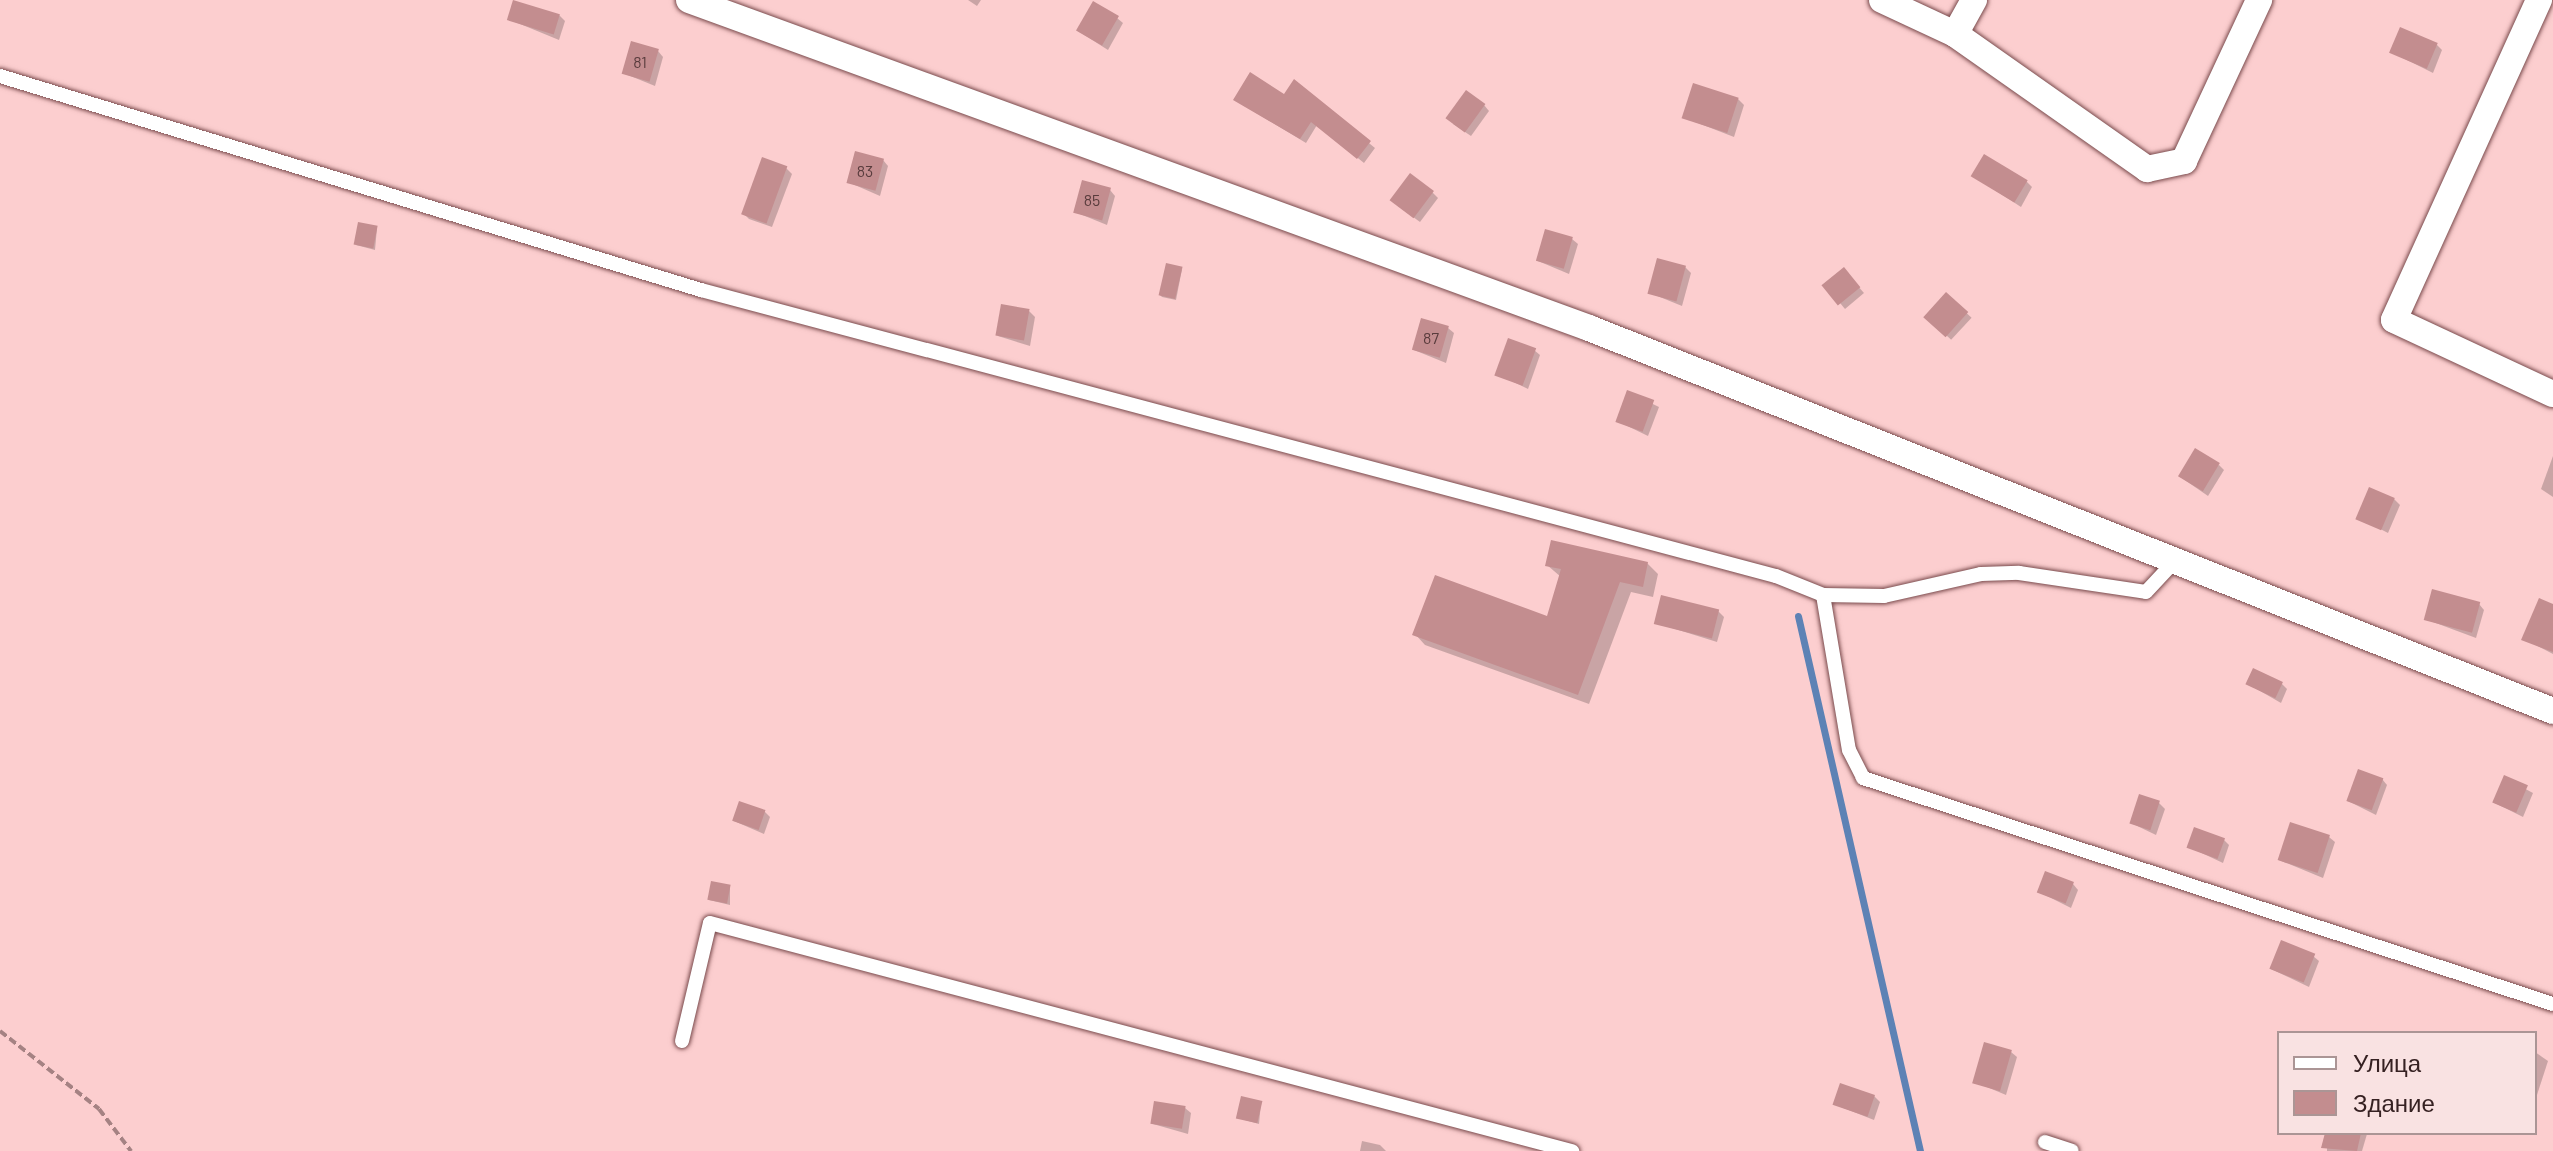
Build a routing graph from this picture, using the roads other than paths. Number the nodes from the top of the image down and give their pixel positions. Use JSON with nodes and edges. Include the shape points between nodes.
{"nodes":[{"id":1,"x":689,"y":0,"type":"edge"},
{"id":2,"x":1882,"y":0,"type":"edge"},
{"id":3,"x":1974,"y":0,"type":"edge"},
{"id":4,"x":2259,"y":0,"type":"edge"},
{"id":5,"x":2539,"y":0,"type":"edge"},
{"id":6,"x":1955,"y":34,"type":"junction"},
{"id":7,"x":0,"y":76,"type":"edge"},
{"id":8,"x":2553,"y":394,"type":"edge"},
{"id":9,"x":2173,"y":563,"type":"junction"},
{"id":10,"x":1823,"y":595,"type":"junction"},
{"id":11,"x":2553,"y":711,"type":"edge"},
{"id":12,"x":2553,"y":1004,"type":"edge"},
{"id":13,"x":682,"y":1041,"type":"dead end"},
{"id":14,"x":2045,"y":1142,"type":"dead end"},
{"id":15,"x":1572,"y":1151,"type":"edge"},
{"id":16,"x":2072,"y":1151,"type":"edge"}],
"edges":[{"from":1,"to":9,"type":"street","via":[[1575,322]]},
{"from":2,"to":6,"type":"street"},
{"from":3,"to":6,"type":"street"},
{"from":4,"to":6,"type":"street","via":[[2184,161],[2147,169]]},
{"from":5,"to":8,"type":"street","via":[[2394,320]]},
{"from":7,"to":10,"type":"lane","via":[[701,290],[1761,571]]},
{"from":9,"to":10,"type":"lane","via":[[2146,592],[2019,573],[1981,574],[1884,596]]},
{"from":9,"to":11,"type":"street"},
{"from":10,"to":12,"type":"lane","via":[[1849,750],[1863,778]]},
{"from":13,"to":15,"type":"lane","via":[[710,923]]},
{"from":14,"to":16,"type":"lane"}]}
